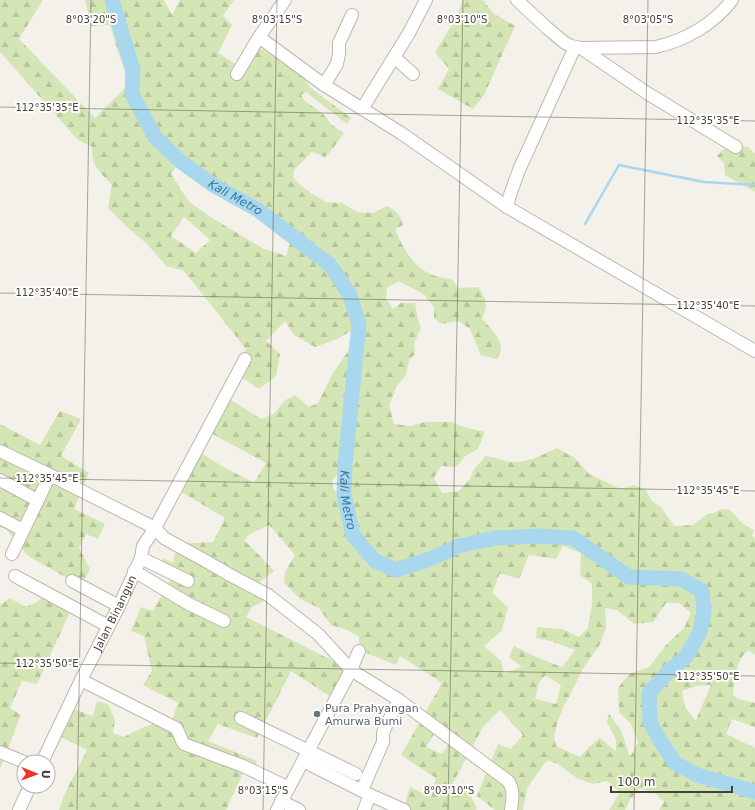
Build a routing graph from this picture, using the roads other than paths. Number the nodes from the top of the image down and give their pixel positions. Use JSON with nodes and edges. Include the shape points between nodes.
{"nodes":[{"id":1,"x":284,"y":0,"type":"edge"},
{"id":2,"x":426,"y":0,"type":"edge"},
{"id":3,"x":517,"y":0,"type":"edge"},
{"id":4,"x":732,"y":0,"type":"edge"},
{"id":5,"x":352,"y":15,"type":"dead end"},
{"id":6,"x":260,"y":37,"type":"junction"},
{"id":7,"x":578,"y":48,"type":"junction"},
{"id":8,"x":394,"y":57,"type":"junction"},
{"id":9,"x":237,"y":74,"type":"dead end"},
{"id":10,"x":413,"y":74,"type":"dead end"},
{"id":11,"x":324,"y":85,"type":"junction"},
{"id":12,"x":362,"y":109,"type":"junction"},
{"id":13,"x":736,"y":147,"type":"dead end"},
{"id":14,"x":507,"y":207,"type":"junction"},
{"id":15,"x":755,"y":351,"type":"edge"},
{"id":16,"x":245,"y":359,"type":"dead end"},
{"id":17,"x":0,"y":451,"type":"edge"},
{"id":18,"x":50,"y":475,"type":"junction"},
{"id":19,"x":0,"y":480,"type":"edge"},
{"id":20,"x":37,"y":500,"type":"junction"},
{"id":21,"x":0,"y":518,"type":"edge"},
{"id":22,"x":155,"y":528,"type":"junction"},
{"id":23,"x":23,"y":530,"type":"junction"},
{"id":24,"x":12,"y":554,"type":"dead end"},
{"id":25,"x":141,"y":558,"type":"junction"},
{"id":26,"x":134,"y":571,"type":"junction"},
{"id":27,"x":15,"y":576,"type":"dead end"},
{"id":28,"x":72,"y":581,"type":"dead end"},
{"id":29,"x":188,"y":581,"type":"dead end"},
{"id":30,"x":119,"y":606,"type":"junction"},
{"id":31,"x":224,"y":621,"type":"dead end"},
{"id":32,"x":108,"y":626,"type":"junction"},
{"id":33,"x":359,"y":651,"type":"dead end"},
{"id":34,"x":351,"y":670,"type":"junction"},
{"id":35,"x":81,"y":680,"type":"junction"},
{"id":36,"x":399,"y":700,"type":"junction"},
{"id":37,"x":241,"y":718,"type":"dead end"},
{"id":38,"x":0,"y":752,"type":"edge"},
{"id":39,"x":46,"y":754,"type":"edge"},
{"id":40,"x":305,"y":756,"type":"junction"},
{"id":41,"x":16,"y":759,"type":"edge"},
{"id":42,"x":356,"y":774,"type":"dead end"},
{"id":43,"x":289,"y":788,"type":"junction"},
{"id":44,"x":366,"y":793,"type":"junction"},
{"id":45,"x":26,"y":794,"type":"edge"},
{"id":46,"x":279,"y":806,"type":"edge"},
{"id":47,"x":19,"y":810,"type":"edge"},
{"id":48,"x":299,"y":810,"type":"edge"},
{"id":49,"x":364,"y":810,"type":"edge"},
{"id":50,"x":404,"y":810,"type":"edge"},
{"id":51,"x":511,"y":810,"type":"edge"}],
"edges":[{"from":1,"to":6,"type":"street"},
{"from":2,"to":8,"type":"street"},
{"from":3,"to":7,"type":"street","via":[[566,43]]},
{"from":4,"to":7,"type":"street","via":[[724,11],[705,25],[665,45]]},
{"from":5,"to":11,"type":"street","via":[[339,43],[337,64]]},
{"from":6,"to":9,"type":"street"},
{"from":6,"to":11,"type":"street"},
{"from":7,"to":13,"type":"street"},
{"from":7,"to":14,"type":"street","via":[[519,170]]},
{"from":8,"to":10,"type":"street"},
{"from":8,"to":12,"type":"street"},
{"from":11,"to":12,"type":"street"},
{"from":12,"to":14,"type":"street"},
{"from":14,"to":15,"type":"street"},
{"from":16,"to":22,"type":"street","name":"Jalan Binangun"},
{"from":17,"to":18,"type":"street"},
{"from":18,"to":20,"type":"street"},
{"from":18,"to":22,"type":"street"},
{"from":19,"to":20,"type":"street"},
{"from":20,"to":23,"type":"street"},
{"from":21,"to":23,"type":"street"},
{"from":22,"to":25,"type":"street","name":"Jalan Binangun","via":[[143,546]]},
{"from":22,"to":34,"type":"street","via":[[164,538],[268,595],[318,634]]},
{"from":23,"to":24,"type":"street"},
{"from":25,"to":26,"type":"street","name":"Jalan Binangun"},
{"from":25,"to":29,"type":"street"},
{"from":26,"to":30,"type":"street","name":"Jalan Binangun"},
{"from":26,"to":31,"type":"street","via":[[189,604]]},
{"from":27,"to":32,"type":"street"},
{"from":28,"to":30,"type":"street"},
{"from":30,"to":32,"type":"street","name":"Jalan Binangun"},
{"from":32,"to":35,"type":"street","name":"Jalan Binangun"},
{"from":33,"to":34,"type":"street"},
{"from":34,"to":36,"type":"street"},
{"from":34,"to":40,"type":"street"},
{"from":35,"to":39,"type":"street","name":"Jalan Binangun"},
{"from":35,"to":43,"type":"street","via":[[176,728],[184,744],[243,766]]},
{"from":36,"to":44,"type":"street","via":[[383,733],[384,742]]},
{"from":36,"to":51,"type":"street","via":[[508,781],[513,793]]},
{"from":37,"to":40,"type":"street"},
{"from":38,"to":41,"type":"street"},
{"from":40,"to":42,"type":"street"},
{"from":40,"to":43,"type":"street"},
{"from":40,"to":44,"type":"street"},
{"from":43,"to":46,"type":"street"},
{"from":44,"to":49,"type":"street"},
{"from":44,"to":50,"type":"street"},
{"from":45,"to":47,"type":"street"},
{"from":46,"to":48,"type":"street"}]}
